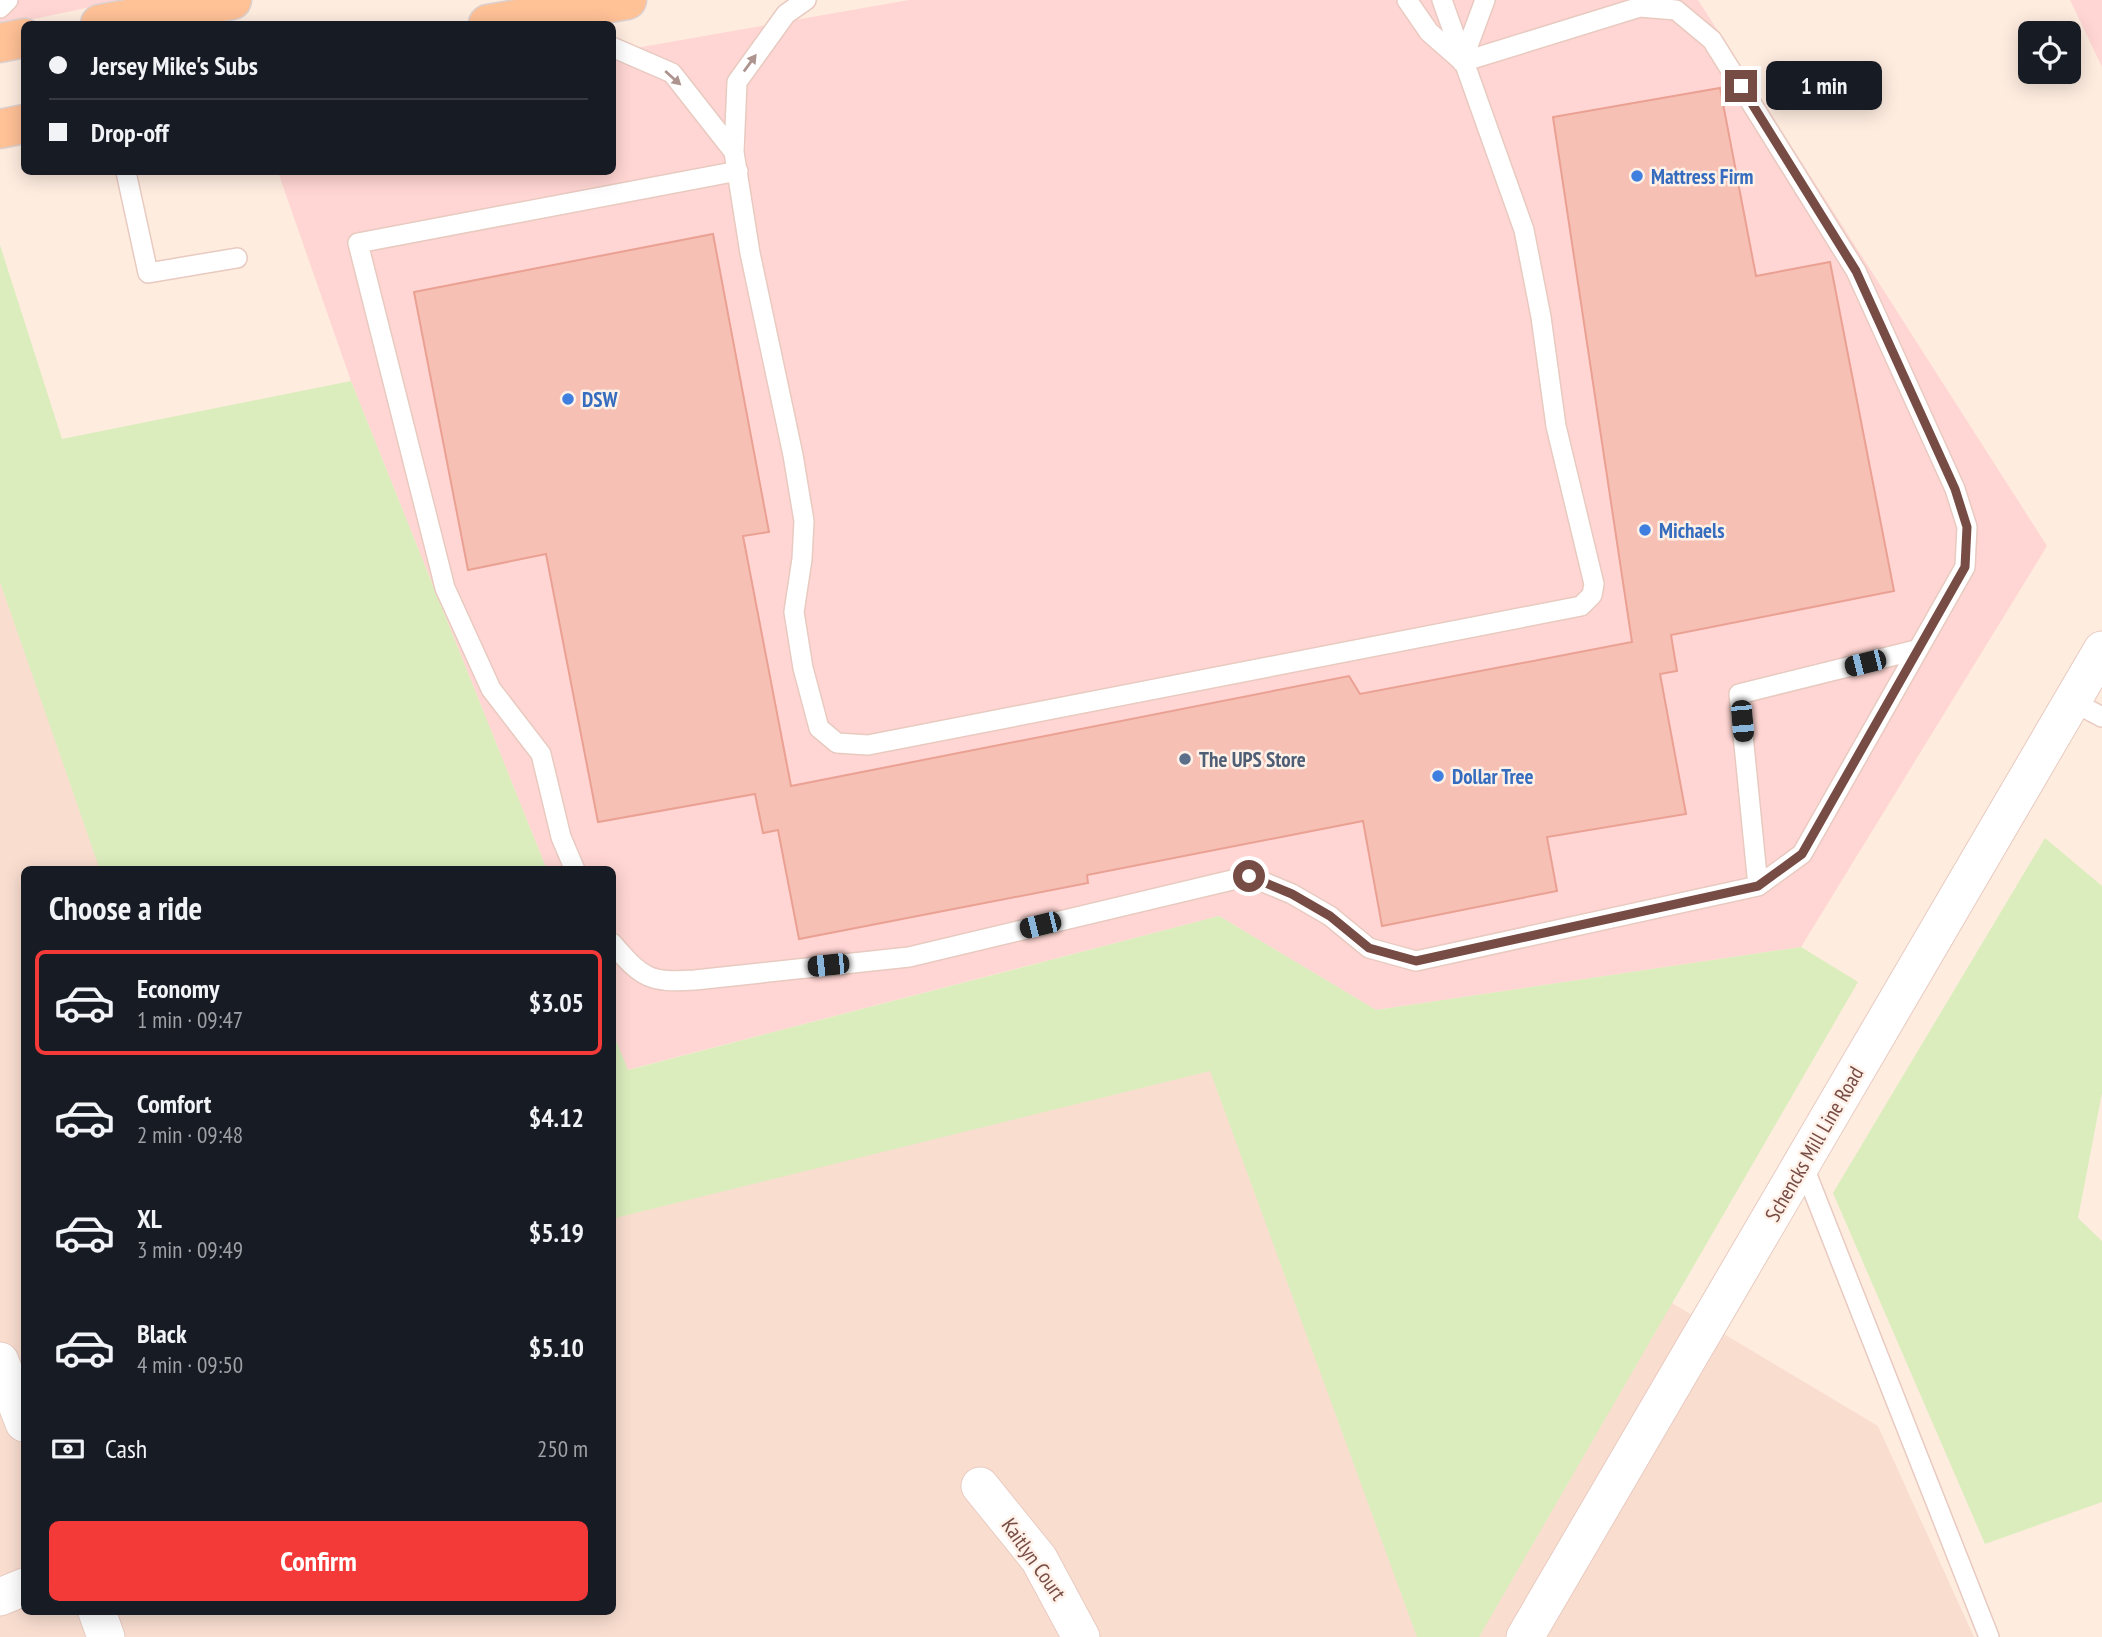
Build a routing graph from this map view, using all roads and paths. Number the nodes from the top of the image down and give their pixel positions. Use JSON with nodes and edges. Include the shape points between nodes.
{"nodes":[{"id":1,"x":8,"y":0,"type":"edge"},
{"id":2,"x":232,"y":0,"type":"edge"},
{"id":3,"x":627,"y":0,"type":"edge"},
{"id":4,"x":806,"y":0,"type":"edge"},
{"id":5,"x":1407,"y":0,"type":"edge"},
{"id":6,"x":1442,"y":0,"type":"edge"},
{"id":7,"x":1485,"y":0,"type":"edge"},
{"id":8,"x":0,"y":8,"type":"edge"},
{"id":9,"x":116,"y":21,"type":"edge"},
{"id":10,"x":508,"y":21,"type":"edge"},
{"id":11,"x":21,"y":39,"type":"edge"},
{"id":12,"x":0,"y":43,"type":"edge"},
{"id":13,"x":616,"y":49,"type":"edge"},
{"id":14,"x":1462,"y":62,"type":"junction"},
{"id":15,"x":21,"y":125,"type":"edge"},
{"id":16,"x":0,"y":130,"type":"edge"},
{"id":17,"x":736,"y":161,"type":"junction"},
{"id":18,"x":127,"y":175,"type":"edge"},
{"id":19,"x":237,"y":258,"type":"dead end"},
{"id":20,"x":1916,"y":650,"type":"junction"},
{"id":21,"x":2102,"y":650,"type":"edge"},
{"id":22,"x":2087,"y":709,"type":"edge"},
{"id":23,"x":573,"y":866,"type":"edge"},
{"id":24,"x":1758,"y":886,"type":"junction"},
{"id":25,"x":616,"y":948,"type":"edge"},
{"id":26,"x":1803,"y":1165,"type":"junction"},
{"id":27,"x":0,"y":1361,"type":"edge"},
{"id":28,"x":21,"y":1415,"type":"edge"},
{"id":29,"x":979,"y":1486,"type":"dead end"},
{"id":30,"x":21,"y":1588,"type":"edge"},
{"id":31,"x":0,"y":1597,"type":"edge"},
{"id":32,"x":98,"y":1615,"type":"edge"},
{"id":33,"x":106,"y":1637,"type":"edge"},
{"id":34,"x":1081,"y":1637,"type":"edge"},
{"id":35,"x":1525,"y":1637,"type":"edge"},
{"id":36,"x":1989,"y":1637,"type":"edge"}],
"edges":[{"from":1,"to":8,"type":"lane"},
{"from":2,"to":9,"type":"main road"},
{"from":3,"to":10,"type":"main road"},
{"from":17,"to":4,"type":"lane","one_way":true,"via":[[737,82],[786,14]]},
{"from":5,"to":14,"type":"lane","via":[[1429,32]]},
{"from":6,"to":14,"type":"lane"},
{"from":7,"to":14,"type":"lane"},
{"from":11,"to":12,"type":"main road"},
{"from":13,"to":17,"type":"lane","one_way":true,"via":[[672,74]]},
{"from":14,"to":17,"type":"lane","via":[[1524,230],[1556,426],[1594,584],[1592,595],[1581,606],[868,746],[837,743],[818,728],[803,668],[794,612],[804,521]]},
{"from":14,"to":20,"type":"lane","via":[[1640,7],[1676,10],[1712,40],[1856,271],[1955,489],[1967,527],[1965,567]]},
{"from":15,"to":16,"type":"main road"},
{"from":17,"to":23,"type":"lane","via":[[358,243],[445,588],[491,689],[541,754],[561,837]]},
{"from":18,"to":19,"type":"lane","via":[[148,273]]},
{"from":20,"to":24,"type":"lane","via":[[1802,854]]},
{"from":20,"to":24,"type":"lane","via":[[1739,694]]},
{"from":21,"to":22,"type":"street","name":"Schencks Mill Line Road"},
{"from":22,"to":26,"type":"street","name":"Schencks Mill Line Road"},
{"from":24,"to":25,"type":"lane","via":[[1416,961],[1369,948],[1330,916],[1249,876],[909,957],[662,982],[635,970]]},
{"from":26,"to":35,"type":"street","name":"Schencks Mill Line Road"},
{"from":26,"to":36,"type":"lane"},
{"from":27,"to":28,"type":"street"},
{"from":29,"to":34,"type":"street","name":"Kaitlyn Court","via":[[1039,1559]]},
{"from":30,"to":31,"type":"street"},
{"from":32,"to":33,"type":"street"}]}
